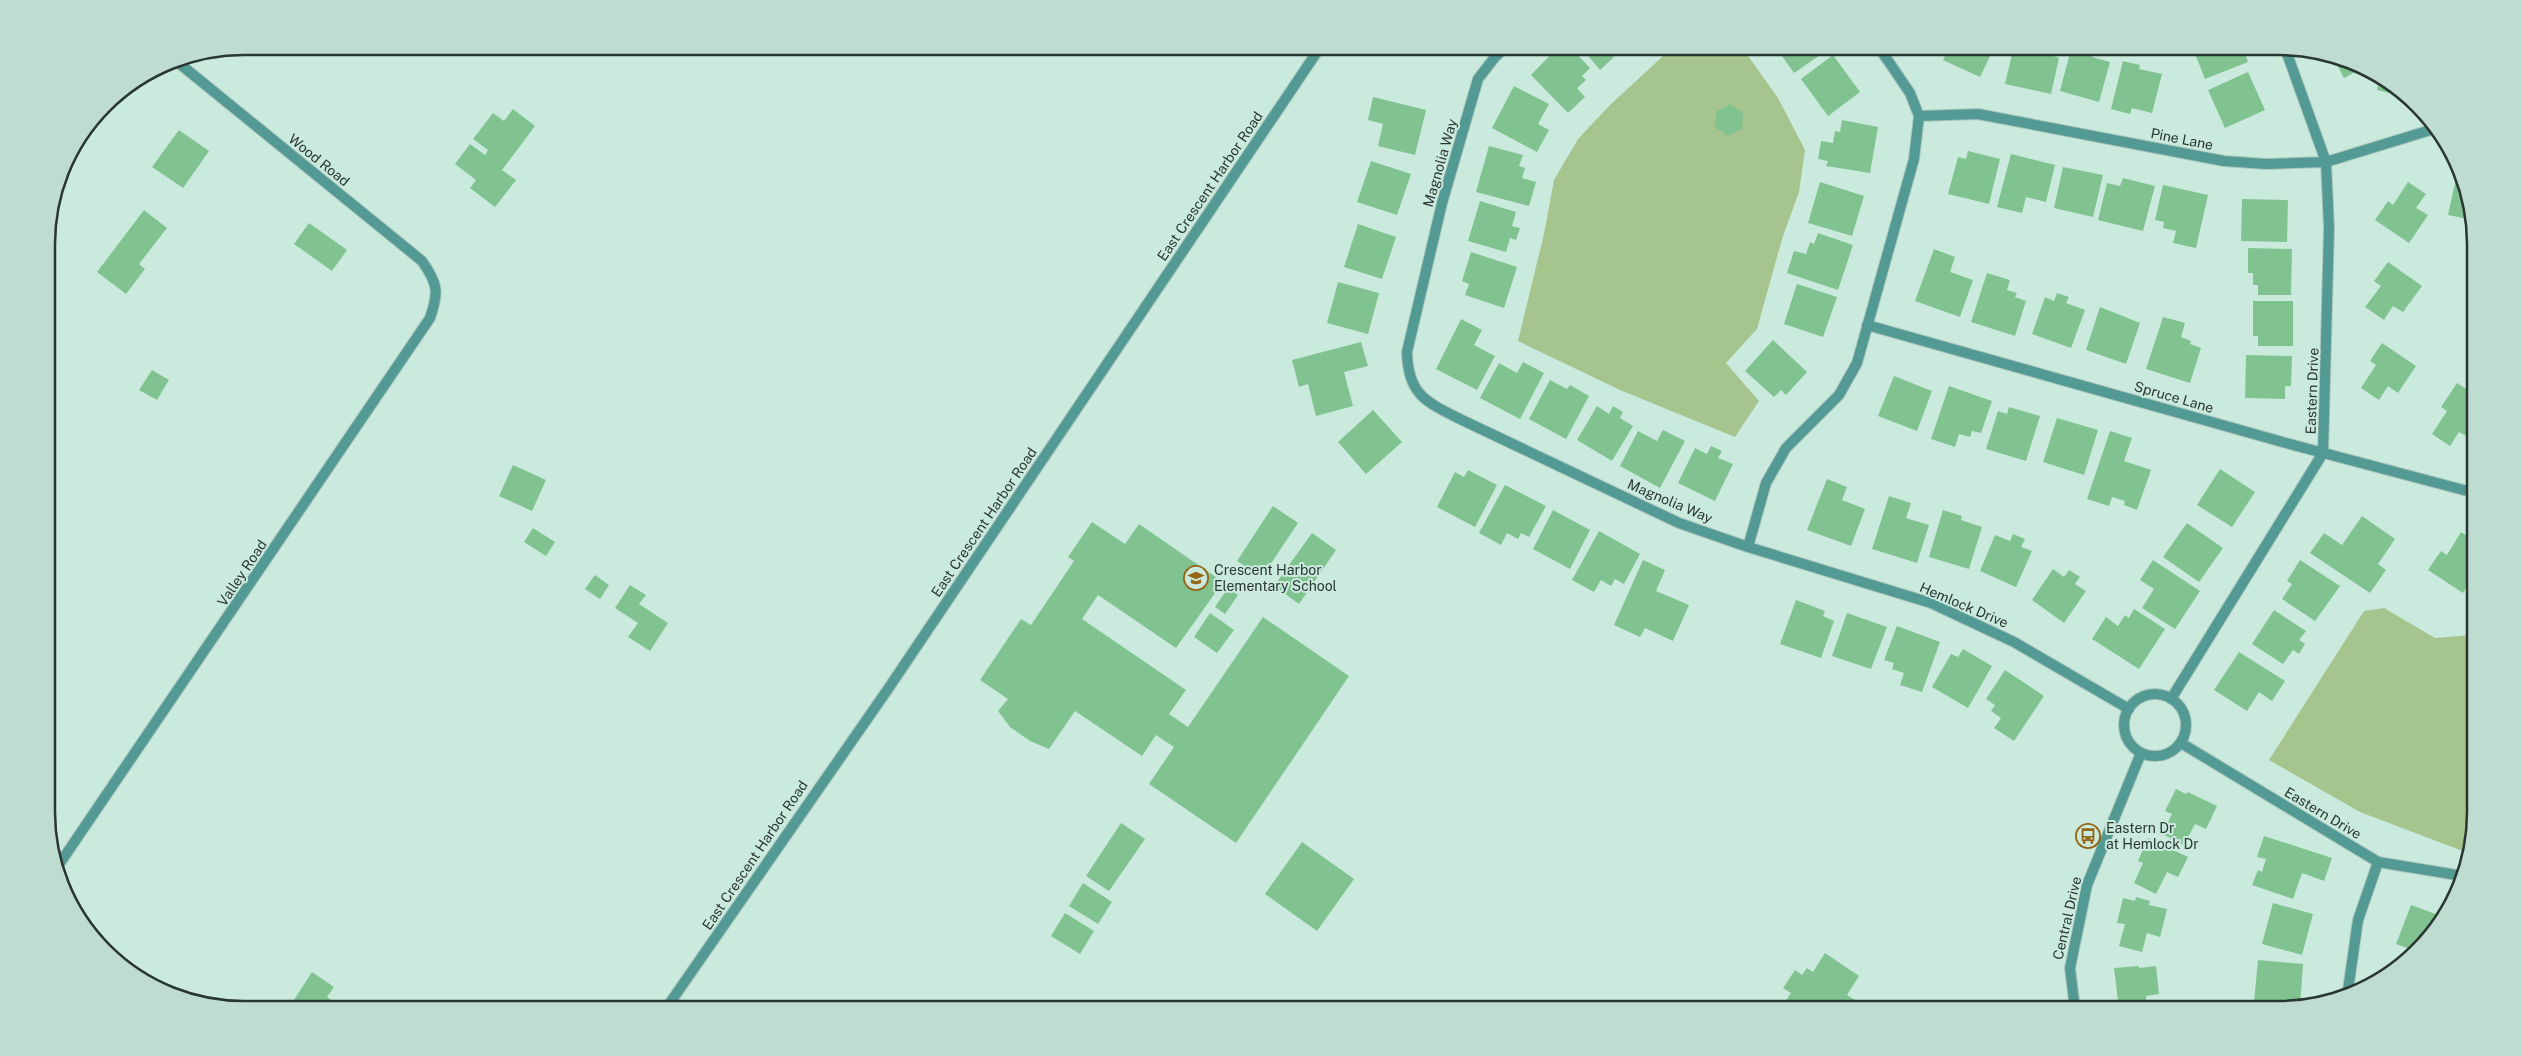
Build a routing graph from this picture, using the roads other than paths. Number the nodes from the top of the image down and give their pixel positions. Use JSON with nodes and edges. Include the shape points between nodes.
{"nodes":[{"id":1,"x":1315,"y":55,"type":"edge"},
{"id":2,"x":1497,"y":55,"type":"edge"},
{"id":3,"x":1884,"y":55,"type":"edge"},
{"id":4,"x":2288,"y":55,"type":"edge"},
{"id":5,"x":182,"y":65,"type":"edge"},
{"id":6,"x":1918,"y":116,"type":"junction"},
{"id":7,"x":2429,"y":130,"type":"edge"},
{"id":8,"x":2326,"y":162,"type":"junction"},
{"id":9,"x":437,"y":287,"type":"joint"},
{"id":10,"x":1867,"y":325,"type":"junction"},
{"id":11,"x":2323,"y":453,"type":"junction"},
{"id":12,"x":2467,"y":491,"type":"edge"},
{"id":13,"x":1748,"y":547,"type":"junction"},
{"id":14,"x":2171,"y":699,"type":"junction"},
{"id":15,"x":2129,"y":709,"type":"junction"},
{"id":16,"x":2180,"y":743,"type":"junction"},
{"id":17,"x":2141,"y":753,"type":"junction"},
{"id":18,"x":61,"y":861,"type":"edge"},
{"id":19,"x":2378,"y":862,"type":"junction"},
{"id":20,"x":2456,"y":875,"type":"edge"},
{"id":21,"x":2348,"y":988,"type":"edge"},
{"id":22,"x":672,"y":1001,"type":"edge"},
{"id":23,"x":2074,"y":1001,"type":"edge"}],
"edges":[{"from":1,"to":22,"type":"street","name":"East Crescent Harbor Road","via":[[888,688]]},
{"from":2,"to":13,"type":"street","name":"Magnolia Way","via":[[1478,79],[1442,202],[1406,352],[1412,386],[1432,405],[1462,420],[1679,523]]},
{"from":3,"to":6,"type":"street","via":[[1910,93]]},
{"from":4,"to":8,"type":"street","name":"Eastern Drive"},
{"from":5,"to":9,"type":"street","name":"Wood Road","via":[[422,261]]},
{"from":6,"to":8,"type":"street","name":"Pine Lane","via":[[1978,114],[2224,161],[2266,164]]},
{"from":6,"to":10,"type":"street","via":[[1914,159]]},
{"from":7,"to":8,"type":"street","name":"Pine Lane"},
{"from":8,"to":11,"type":"street","name":"Eastern Drive","via":[[2329,228]]},
{"from":9,"to":18,"type":"street","name":"Valley Road","via":[[436,303],[425,326]]},
{"from":10,"to":11,"type":"street","name":"Spruce Lane"},
{"from":10,"to":13,"type":"street","via":[[1857,363],[1838,395],[1786,448],[1766,483]]},
{"from":11,"to":12,"type":"street","name":"Spruce Lane"},
{"from":11,"to":14,"type":"street","name":"Eastern Drive"},
{"from":13,"to":15,"type":"street","name":"Hemlock Drive","via":[[1930,603],[2014,642]]},
{"from":14,"to":15,"type":"street","via":[[2162,695],[2143,697]]},
{"from":14,"to":16,"type":"street","via":[[2184,714],[2186,724]]},
{"from":15,"to":17,"type":"street","via":[[2124,723],[2127,738]]},
{"from":16,"to":17,"type":"street","via":[[2167,754],[2149,756]]},
{"from":16,"to":19,"type":"street","name":"Eastern Drive"},
{"from":17,"to":23,"type":"street","name":"Central Drive","via":[[2087,885],[2070,968]]},
{"from":19,"to":20,"type":"street","name":"Eastern Drive"},
{"from":19,"to":21,"type":"street","via":[[2358,920]]}]}
